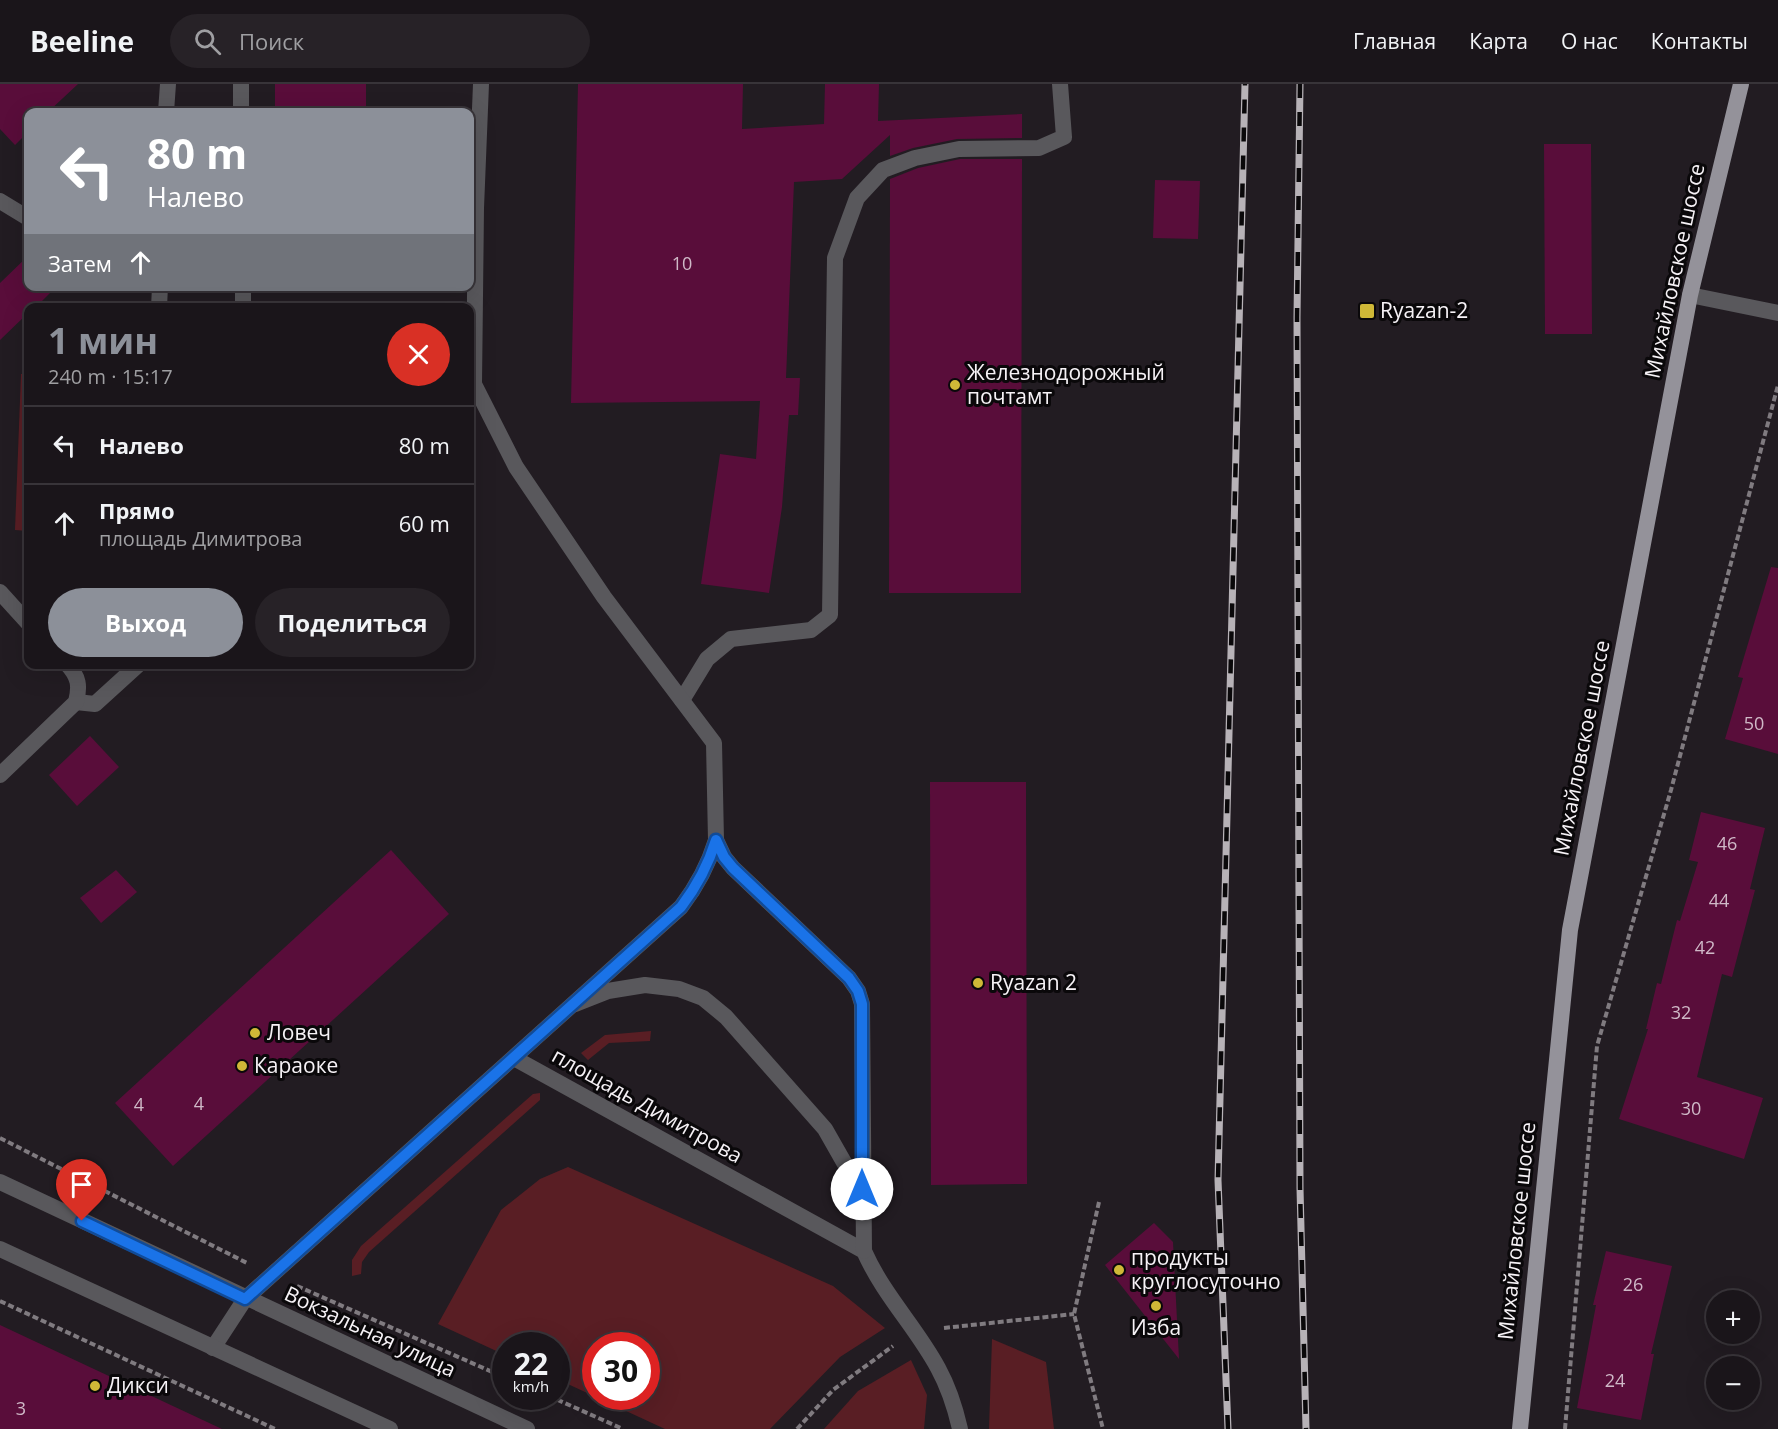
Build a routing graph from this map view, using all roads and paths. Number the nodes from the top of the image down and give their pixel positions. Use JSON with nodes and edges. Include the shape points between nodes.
{"nodes":[{"id":1,"x":168,"y":84,"type":"edge"},
{"id":2,"x":241,"y":84,"type":"edge"},
{"id":3,"x":481,"y":84,"type":"edge"},
{"id":4,"x":1060,"y":84,"type":"edge"},
{"id":5,"x":1741,"y":84,"type":"edge"},
{"id":6,"x":166,"y":108,"type":"edge"},
{"id":7,"x":242,"y":108,"type":"edge"},
{"id":8,"x":0,"y":201,"type":"edge"},
{"id":9,"x":24,"y":216,"type":"edge"},
{"id":10,"x":1690,"y":295,"type":"junction"},
{"id":11,"x":1778,"y":314,"type":"edge"},
{"id":12,"x":1778,"y":385,"type":"edge"},
{"id":13,"x":0,"y":592,"type":"edge"},
{"id":14,"x":24,"y":619,"type":"edge"},
{"id":15,"x":70,"y":669,"type":"edge"},
{"id":16,"x":134,"y":669,"type":"edge"},
{"id":17,"x":682,"y":700,"type":"junction"},
{"id":18,"x":76,"y":702,"type":"junction"},
{"id":19,"x":0,"y":775,"type":"edge"},
{"id":20,"x":716,"y":840,"type":"junction"},
{"id":21,"x":573,"y":1005,"type":"junction"},
{"id":22,"x":514,"y":1058,"type":"junction"},
{"id":23,"x":0,"y":1138,"type":"edge"},
{"id":24,"x":0,"y":1182,"type":"edge"},
{"id":25,"x":1099,"y":1202,"type":"dead end"},
{"id":26,"x":862,"y":1212,"type":"junction"},
{"id":27,"x":0,"y":1249,"type":"edge"},
{"id":28,"x":864,"y":1251,"type":"junction"},
{"id":29,"x":272,"y":1275,"type":"junction"},
{"id":30,"x":245,"y":1299,"type":"junction"},
{"id":31,"x":0,"y":1301,"type":"edge"},
{"id":32,"x":1074,"y":1314,"type":"junction"},
{"id":33,"x":914,"y":1331,"type":"junction"},
{"id":34,"x":213,"y":1348,"type":"junction"},
{"id":35,"x":492,"y":1372,"type":"edge"},
{"id":36,"x":570,"y":1405,"type":"edge"},
{"id":37,"x":275,"y":1429,"type":"edge"},
{"id":38,"x":390,"y":1429,"type":"edge"},
{"id":39,"x":527,"y":1429,"type":"edge"},
{"id":40,"x":623,"y":1429,"type":"edge"},
{"id":41,"x":797,"y":1429,"type":"edge"},
{"id":42,"x":960,"y":1429,"type":"edge"},
{"id":43,"x":1103,"y":1429,"type":"edge"},
{"id":44,"x":1520,"y":1429,"type":"edge"},
{"id":45,"x":1565,"y":1429,"type":"edge"}],
"edges":[{"from":1,"to":6,"type":"street"},
{"from":2,"to":7,"type":"street"},
{"from":3,"to":17,"type":"street","via":[[474,384],[516,467],[604,597]]},
{"from":4,"to":17,"type":"street","via":[[1064,137],[1039,147],[959,149],[915,158],[883,170],[857,198],[835,258],[830,615],[811,630],[731,639],[707,659]]},
{"from":5,"to":10,"type":"main road","name":"Михайловское шоссе"},
{"from":8,"to":9,"type":"street"},
{"from":10,"to":11,"type":"street"},
{"from":10,"to":44,"type":"main road","name":"Михайловское шоссе","via":[[1570,930]]},
{"from":12,"to":45,"type":"path","via":[[1671,790],[1596,1046]]},
{"from":13,"to":14,"type":"street"},
{"from":15,"to":18,"type":"street","via":[[78,680]]},
{"from":16,"to":18,"type":"street","via":[[95,705]]},
{"from":17,"to":20,"type":"street","via":[[714,743]]},
{"from":18,"to":19,"type":"street"},
{"from":20,"to":21,"type":"street","via":[[705,870],[681,907]]},
{"from":20,"to":26,"type":"street","via":[[733,868],[858,991],[862,1004]]},
{"from":21,"to":22,"type":"street"},
{"from":21,"to":26,"type":"street","via":[[608,991],[645,985],[679,989],[703,998],[726,1017],[825,1129],[854,1180]]},
{"from":22,"to":28,"type":"street","name":"площадь Димитрова"},
{"from":22,"to":29,"type":"street"},
{"from":23,"to":29,"type":"path"},
{"from":24,"to":30,"type":"street","name":"Вокзальная улица"},
{"from":25,"to":32,"type":"path"},
{"from":26,"to":28,"type":"street"},
{"from":27,"to":34,"type":"street"},
{"from":28,"to":33,"type":"street","via":[[876,1277]]},
{"from":29,"to":30,"type":"street"},
{"from":29,"to":35,"type":"path"},
{"from":30,"to":34,"type":"street"},
{"from":30,"to":39,"type":"street","name":"Вокзальная улица"},
{"from":31,"to":37,"type":"path"},
{"from":32,"to":33,"type":"path"},
{"from":32,"to":43,"type":"path"},
{"from":33,"to":41,"type":"path","via":[[833,1390]]},
{"from":33,"to":42,"type":"street","via":[[938,1366],[953,1398]]},
{"from":34,"to":38,"type":"street"},
{"from":36,"to":40,"type":"path"}]}
